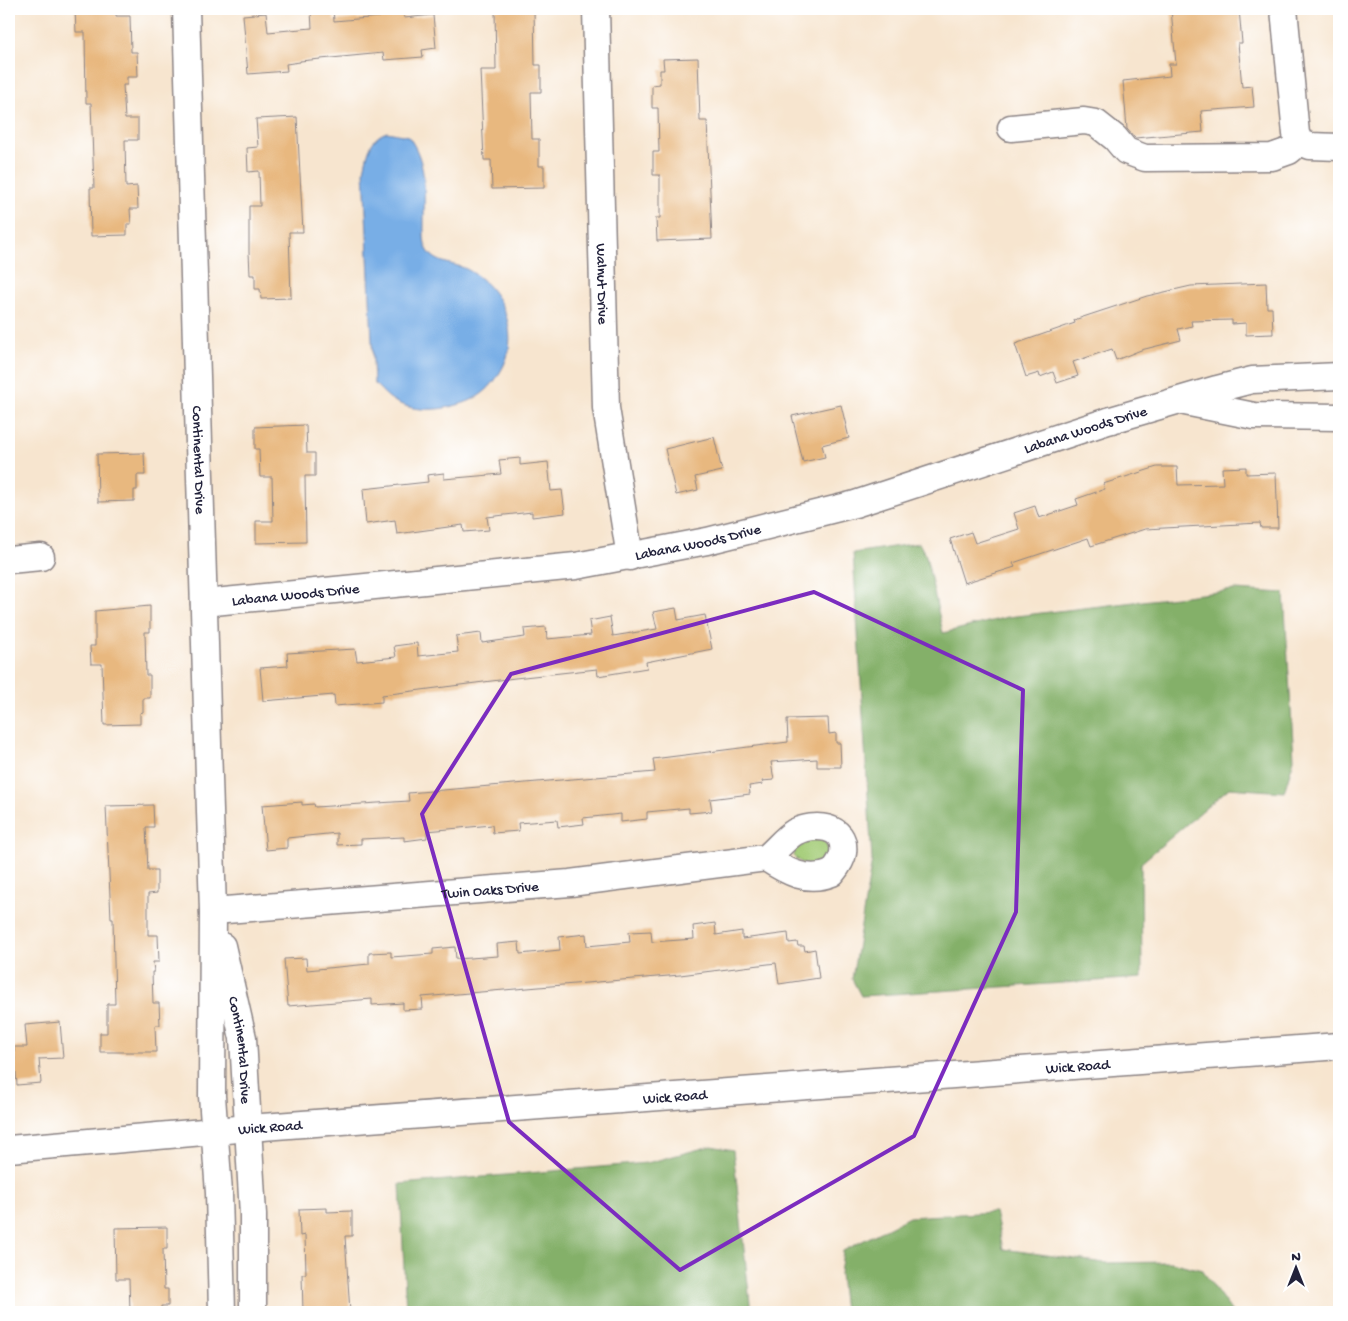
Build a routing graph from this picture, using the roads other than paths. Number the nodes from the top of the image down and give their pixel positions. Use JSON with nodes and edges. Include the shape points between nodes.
{"nodes":[{"id":1,"x":186,"y":9,"type":"edge"},
{"id":2,"x":596,"y":9,"type":"edge"},
{"id":3,"x":1284,"y":9,"type":"edge"},
{"id":4,"x":1011,"y":128,"type":"dead end"},
{"id":5,"x":1300,"y":142,"type":"junction"},
{"id":6,"x":1339,"y":147,"type":"edge"},
{"id":7,"x":1339,"y":376,"type":"edge"},
{"id":8,"x":1174,"y":401,"type":"junction"},
{"id":9,"x":1339,"y":417,"type":"edge"},
{"id":10,"x":41,"y":557,"type":"dead end"},
{"id":11,"x":630,"y":557,"type":"junction"},
{"id":12,"x":9,"y":560,"type":"edge"},
{"id":13,"x":204,"y":603,"type":"junction"},
{"id":14,"x":766,"y":858,"type":"dead end"},
{"id":15,"x":212,"y":911,"type":"junction"},
{"id":16,"x":1339,"y":1046,"type":"edge"},
{"id":17,"x":249,"y":1128,"type":"junction"},
{"id":18,"x":214,"y":1132,"type":"junction"},
{"id":19,"x":9,"y":1149,"type":"edge"},
{"id":20,"x":222,"y":1312,"type":"edge"},
{"id":21,"x":253,"y":1312,"type":"edge"}],
"edges":[{"from":1,"to":13,"type":"street","name":"Continental Drive"},
{"from":2,"to":11,"type":"street","name":"Walnut Drive","via":[[606,408]]},
{"from":3,"to":5,"type":"street","via":[[1292,105]]},
{"from":4,"to":5,"type":"street","via":[[1084,121],[1096,123],[1126,151],[1145,158],[1272,157],[1289,151]]},
{"from":5,"to":6,"type":"street","via":[[1310,146]]},
{"from":7,"to":8,"type":"street","name":"Labana Woods Drive","via":[[1252,380]]},
{"from":8,"to":9,"type":"street","name":"Labana Woods Drive","via":[[1254,416]]},
{"from":8,"to":11,"type":"street","name":"Labana Woods Drive","via":[[855,504]]},
{"from":10,"to":12,"type":"street"},
{"from":11,"to":13,"type":"street","name":"Labana Woods Drive","via":[[566,567]]},
{"from":13,"to":15,"type":"street","name":"Continental Drive"},
{"from":14,"to":15,"type":"street","name":"Twin Oaks Drive","via":[[570,883]]},
{"from":15,"to":17,"type":"street","name":"Continental Drive","via":[[243,1038]]},
{"from":15,"to":18,"type":"street","name":"Continental Drive"},
{"from":16,"to":17,"type":"street","name":"Wick Road"},
{"from":17,"to":18,"type":"street","name":"Wick Road"},
{"from":17,"to":21,"type":"street","name":"Continental Drive"},
{"from":18,"to":19,"type":"street","name":"Wick Road"},
{"from":18,"to":20,"type":"street","name":"Continental Drive"}]}
